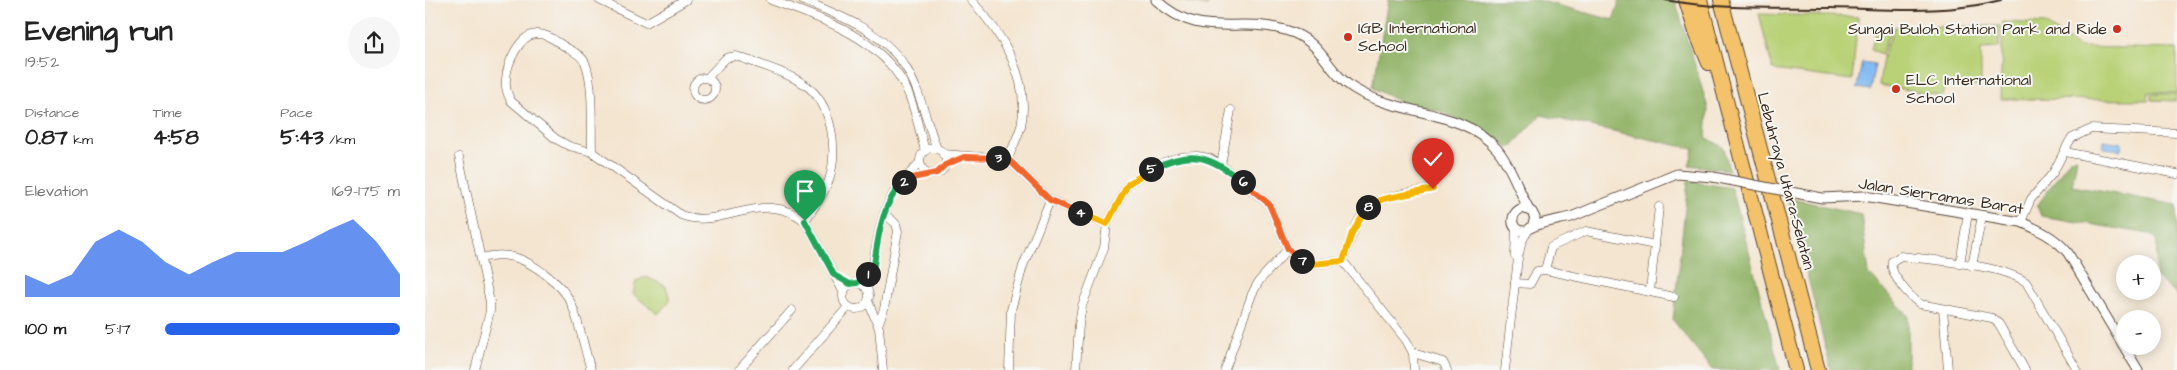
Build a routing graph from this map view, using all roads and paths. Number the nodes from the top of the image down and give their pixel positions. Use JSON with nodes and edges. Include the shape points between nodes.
{"nodes":[{"id":1,"x":599,"y":0,"type":"edge"},
{"id":2,"x":686,"y":0,"type":"edge"},
{"id":3,"x":771,"y":0,"type":"edge"},
{"id":4,"x":802,"y":0,"type":"edge"},
{"id":5,"x":971,"y":0,"type":"edge"},
{"id":6,"x":1156,"y":0,"type":"edge"},
{"id":7,"x":1686,"y":0,"type":"edge"},
{"id":8,"x":1700,"y":0,"type":"edge"},
{"id":9,"x":1721,"y":0,"type":"edge"},
{"id":10,"x":707,"y":78,"type":"dead end"},
{"id":11,"x":1721,"y":80,"type":"junction"},
{"id":12,"x":1231,"y":110,"type":"dead end"},
{"id":13,"x":2177,"y":133,"type":"edge"},
{"id":14,"x":925,"y":151,"type":"junction"},
{"id":15,"x":940,"y":151,"type":"junction"},
{"id":16,"x":592,"y":152,"type":"junction"},
{"id":17,"x":2065,"y":152,"type":"junction"},
{"id":18,"x":459,"y":157,"type":"dead end"},
{"id":19,"x":964,"y":157,"type":"junction"},
{"id":20,"x":1008,"y":159,"type":"junction"},
{"id":21,"x":920,"y":162,"type":"junction"},
{"id":22,"x":945,"y":165,"type":"junction"},
{"id":23,"x":1221,"y":165,"type":"junction"},
{"id":24,"x":929,"y":174,"type":"junction"},
{"id":25,"x":2177,"y":174,"type":"edge"},
{"id":26,"x":907,"y":179,"type":"junction"},
{"id":27,"x":1517,"y":185,"type":"junction"},
{"id":28,"x":1433,"y":189,"type":"dead end"},
{"id":29,"x":1050,"y":200,"type":"junction"},
{"id":30,"x":1659,"y":207,"type":"dead end"},
{"id":31,"x":1516,"y":211,"type":"junction"},
{"id":32,"x":1532,"y":212,"type":"junction"},
{"id":33,"x":1968,"y":213,"type":"junction"},
{"id":34,"x":885,"y":214,"type":"junction"},
{"id":35,"x":1982,"y":216,"type":"junction"},
{"id":36,"x":1555,"y":220,"type":"junction"},
{"id":37,"x":805,"y":221,"type":"junction"},
{"id":38,"x":2021,"y":222,"type":"junction"},
{"id":39,"x":1107,"y":224,"type":"junction"},
{"id":40,"x":1516,"y":228,"type":"junction"},
{"id":41,"x":1530,"y":228,"type":"junction"},
{"id":42,"x":1655,"y":245,"type":"junction"},
{"id":43,"x":1288,"y":249,"type":"junction"},
{"id":44,"x":481,"y":258,"type":"junction"},
{"id":45,"x":1343,"y":261,"type":"junction"},
{"id":46,"x":1960,"y":264,"type":"junction"},
{"id":47,"x":1972,"y":266,"type":"junction"},
{"id":48,"x":1516,"y":270,"type":"junction"},
{"id":49,"x":1545,"y":270,"type":"junction"},
{"id":50,"x":873,"y":271,"type":"junction"},
{"id":51,"x":834,"y":275,"type":"junction"},
{"id":52,"x":1515,"y":283,"type":"junction"},
{"id":53,"x":854,"y":284,"type":"junction"},
{"id":54,"x":867,"y":289,"type":"junction"},
{"id":55,"x":1650,"y":291,"type":"junction"},
{"id":56,"x":844,"y":293,"type":"junction"},
{"id":57,"x":1674,"y":297,"type":"dead end"},
{"id":58,"x":868,"y":301,"type":"junction"},
{"id":59,"x":848,"y":307,"type":"junction"},
{"id":60,"x":859,"y":309,"type":"junction"},
{"id":61,"x":1943,"y":309,"type":"junction"},
{"id":62,"x":792,"y":310,"type":"dead end"},
{"id":63,"x":874,"y":316,"type":"junction"},
{"id":64,"x":878,"y":324,"type":"junction"},
{"id":65,"x":1413,"y":353,"type":"junction"},
{"id":66,"x":475,"y":370,"type":"edge"},
{"id":67,"x":591,"y":370,"type":"edge"},
{"id":68,"x":739,"y":370,"type":"edge"},
{"id":69,"x":793,"y":370,"type":"edge"},
{"id":70,"x":883,"y":370,"type":"edge"},
{"id":71,"x":1009,"y":370,"type":"edge"},
{"id":72,"x":1076,"y":370,"type":"edge"},
{"id":73,"x":1225,"y":370,"type":"edge"},
{"id":74,"x":1414,"y":370,"type":"edge"},
{"id":75,"x":1447,"y":370,"type":"edge"},
{"id":76,"x":1505,"y":370,"type":"edge"},
{"id":77,"x":1796,"y":370,"type":"edge"},
{"id":78,"x":1818,"y":370,"type":"edge"},
{"id":79,"x":1949,"y":370,"type":"edge"},
{"id":80,"x":2025,"y":370,"type":"edge"},
{"id":81,"x":2077,"y":370,"type":"edge"},
{"id":82,"x":2138,"y":370,"type":"edge"}],
"edges":[{"from":1,"to":2,"type":"street","via":[[645,22]]},
{"from":3,"to":14,"type":"street","via":[[830,22],[867,42],[887,60],[909,95]]},
{"from":4,"to":15,"type":"street","via":[[859,25],[896,54],[912,81]]},
{"from":5,"to":20,"type":"street","via":[[1000,39],[1021,83],[1021,126]]},
{"from":6,"to":27,"type":"street","via":[[1186,20],[1203,25],[1262,26],[1307,39],[1351,86],[1363,94],[1463,126],[1485,137],[1507,162]]},
{"from":7,"to":11,"type":"highway","via":[[1708,61]]},
{"from":8,"to":11,"type":"highway"},
{"from":9,"to":78,"type":"highway","name":"Lebuhraya Utara–Selatan"},
{"from":10,"to":37,"type":"street","via":[[726,58],[737,56],[803,83],[820,101],[831,134],[831,171],[827,185]]},
{"from":11,"to":77,"type":"highway"},
{"from":12,"to":23,"type":"street"},
{"from":13,"to":17,"type":"street","via":[[2091,128],[2072,138]]},
{"from":14,"to":15,"type":"street"},
{"from":14,"to":21,"type":"street"},
{"from":15,"to":19,"type":"street"},
{"from":15,"to":22,"type":"street"},
{"from":16,"to":16,"type":"street","via":[[556,139],[511,101],[506,77],[523,40],[532,35],[545,35],[586,62]]},
{"from":16,"to":37,"type":"street","via":[[681,215],[690,218],[707,219],[765,206],[794,212]]},
{"from":17,"to":25,"type":"street"},
{"from":17,"to":38,"type":"street","via":[[2053,173],[2031,199]]},
{"from":18,"to":44,"type":"street"},
{"from":19,"to":20,"type":"street"},
{"from":19,"to":22,"type":"street"},
{"from":20,"to":29,"type":"street"},
{"from":21,"to":24,"type":"street"},
{"from":21,"to":26,"type":"street"},
{"from":22,"to":24,"type":"street","via":[[941,171]]},
{"from":23,"to":39,"type":"street","via":[[1209,158],[1181,157],[1148,170],[1128,184]]},
{"from":23,"to":43,"type":"street","via":[[1269,204]]},
{"from":24,"to":26,"type":"street"},
{"from":26,"to":34,"type":"street","via":[[895,190]]},
{"from":27,"to":31,"type":"street"},
{"from":27,"to":32,"type":"street"},
{"from":28,"to":45,"type":"street","via":[[1383,199],[1368,207],[1352,233]]},
{"from":29,"to":39,"type":"street"},
{"from":29,"to":71,"type":"street","via":[[1023,266],[1011,310]]},
{"from":30,"to":42,"type":"street"},
{"from":31,"to":32,"type":"street","via":[[1523,208]]},
{"from":31,"to":40,"type":"street","via":[[1512,221]]},
{"from":32,"to":36,"type":"street","name":"Jalan Sierramas Barat"},
{"from":32,"to":41,"type":"street","via":[[1535,222]]},
{"from":33,"to":35,"type":"street","name":"Jalan Sierramas Barat"},
{"from":33,"to":36,"type":"street","name":"Jalan Sierramas Barat","bridge":true,"via":[[1864,196],[1822,198],[1713,177],[1677,174],[1571,217]]},
{"from":33,"to":46,"type":"street"},
{"from":34,"to":50,"type":"street"},
{"from":34,"to":64,"type":"street","via":[[898,229],[884,309]]},
{"from":35,"to":38,"type":"street","name":"Jalan Sierramas Barat"},
{"from":35,"to":47,"type":"street"},
{"from":36,"to":41,"type":"street","name":"Jalan Sierramas Barat"},
{"from":37,"to":51,"type":"street"},
{"from":38,"to":82,"type":"street","name":"Jalan Sierramas Barat","via":[[2060,244]]},
{"from":39,"to":72,"type":"street","via":[[1104,248],[1082,306]]},
{"from":40,"to":41,"type":"street","via":[[1523,231]]},
{"from":40,"to":48,"type":"street"},
{"from":41,"to":48,"type":"street","via":[[1522,241]]},
{"from":42,"to":49,"type":"street","via":[[1586,231],[1551,247]]},
{"from":42,"to":55,"type":"street"},
{"from":43,"to":45,"type":"street","via":[[1305,262]]},
{"from":43,"to":73,"type":"street","via":[[1259,281],[1252,294]]},
{"from":44,"to":66,"type":"street","via":[[490,312]]},
{"from":44,"to":67,"type":"street","via":[[498,254],[527,260],[561,288],[571,303]]},
{"from":45,"to":65,"type":"street"},
{"from":46,"to":47,"type":"street"},
{"from":46,"to":61,"type":"street","via":[[1901,256],[1892,261],[1892,270],[1914,300]]},
{"from":47,"to":81,"type":"street","via":[[2017,276],[2026,282]]},
{"from":48,"to":52,"type":"street"},
{"from":49,"to":52,"type":"street","via":[[1537,271],[1530,284]]},
{"from":49,"to":55,"type":"street"},
{"from":50,"to":53,"type":"street"},
{"from":50,"to":54,"type":"street"},
{"from":51,"to":53,"type":"street"},
{"from":51,"to":56,"type":"street"},
{"from":52,"to":76,"type":"street"},
{"from":53,"to":54,"type":"street"},
{"from":53,"to":56,"type":"street"},
{"from":54,"to":58,"type":"street"},
{"from":55,"to":57,"type":"street"},
{"from":56,"to":59,"type":"street"},
{"from":58,"to":60,"type":"street"},
{"from":58,"to":63,"type":"street"},
{"from":59,"to":60,"type":"street"},
{"from":59,"to":69,"type":"street"},
{"from":60,"to":63,"type":"street"},
{"from":61,"to":79,"type":"street"},
{"from":61,"to":80,"type":"street","via":[[1992,318],[1999,324]]},
{"from":62,"to":68,"type":"street"},
{"from":63,"to":64,"type":"street"},
{"from":64,"to":70,"type":"street"},
{"from":65,"to":74,"type":"street"},
{"from":65,"to":75,"type":"street","via":[[1443,362]]}]}
